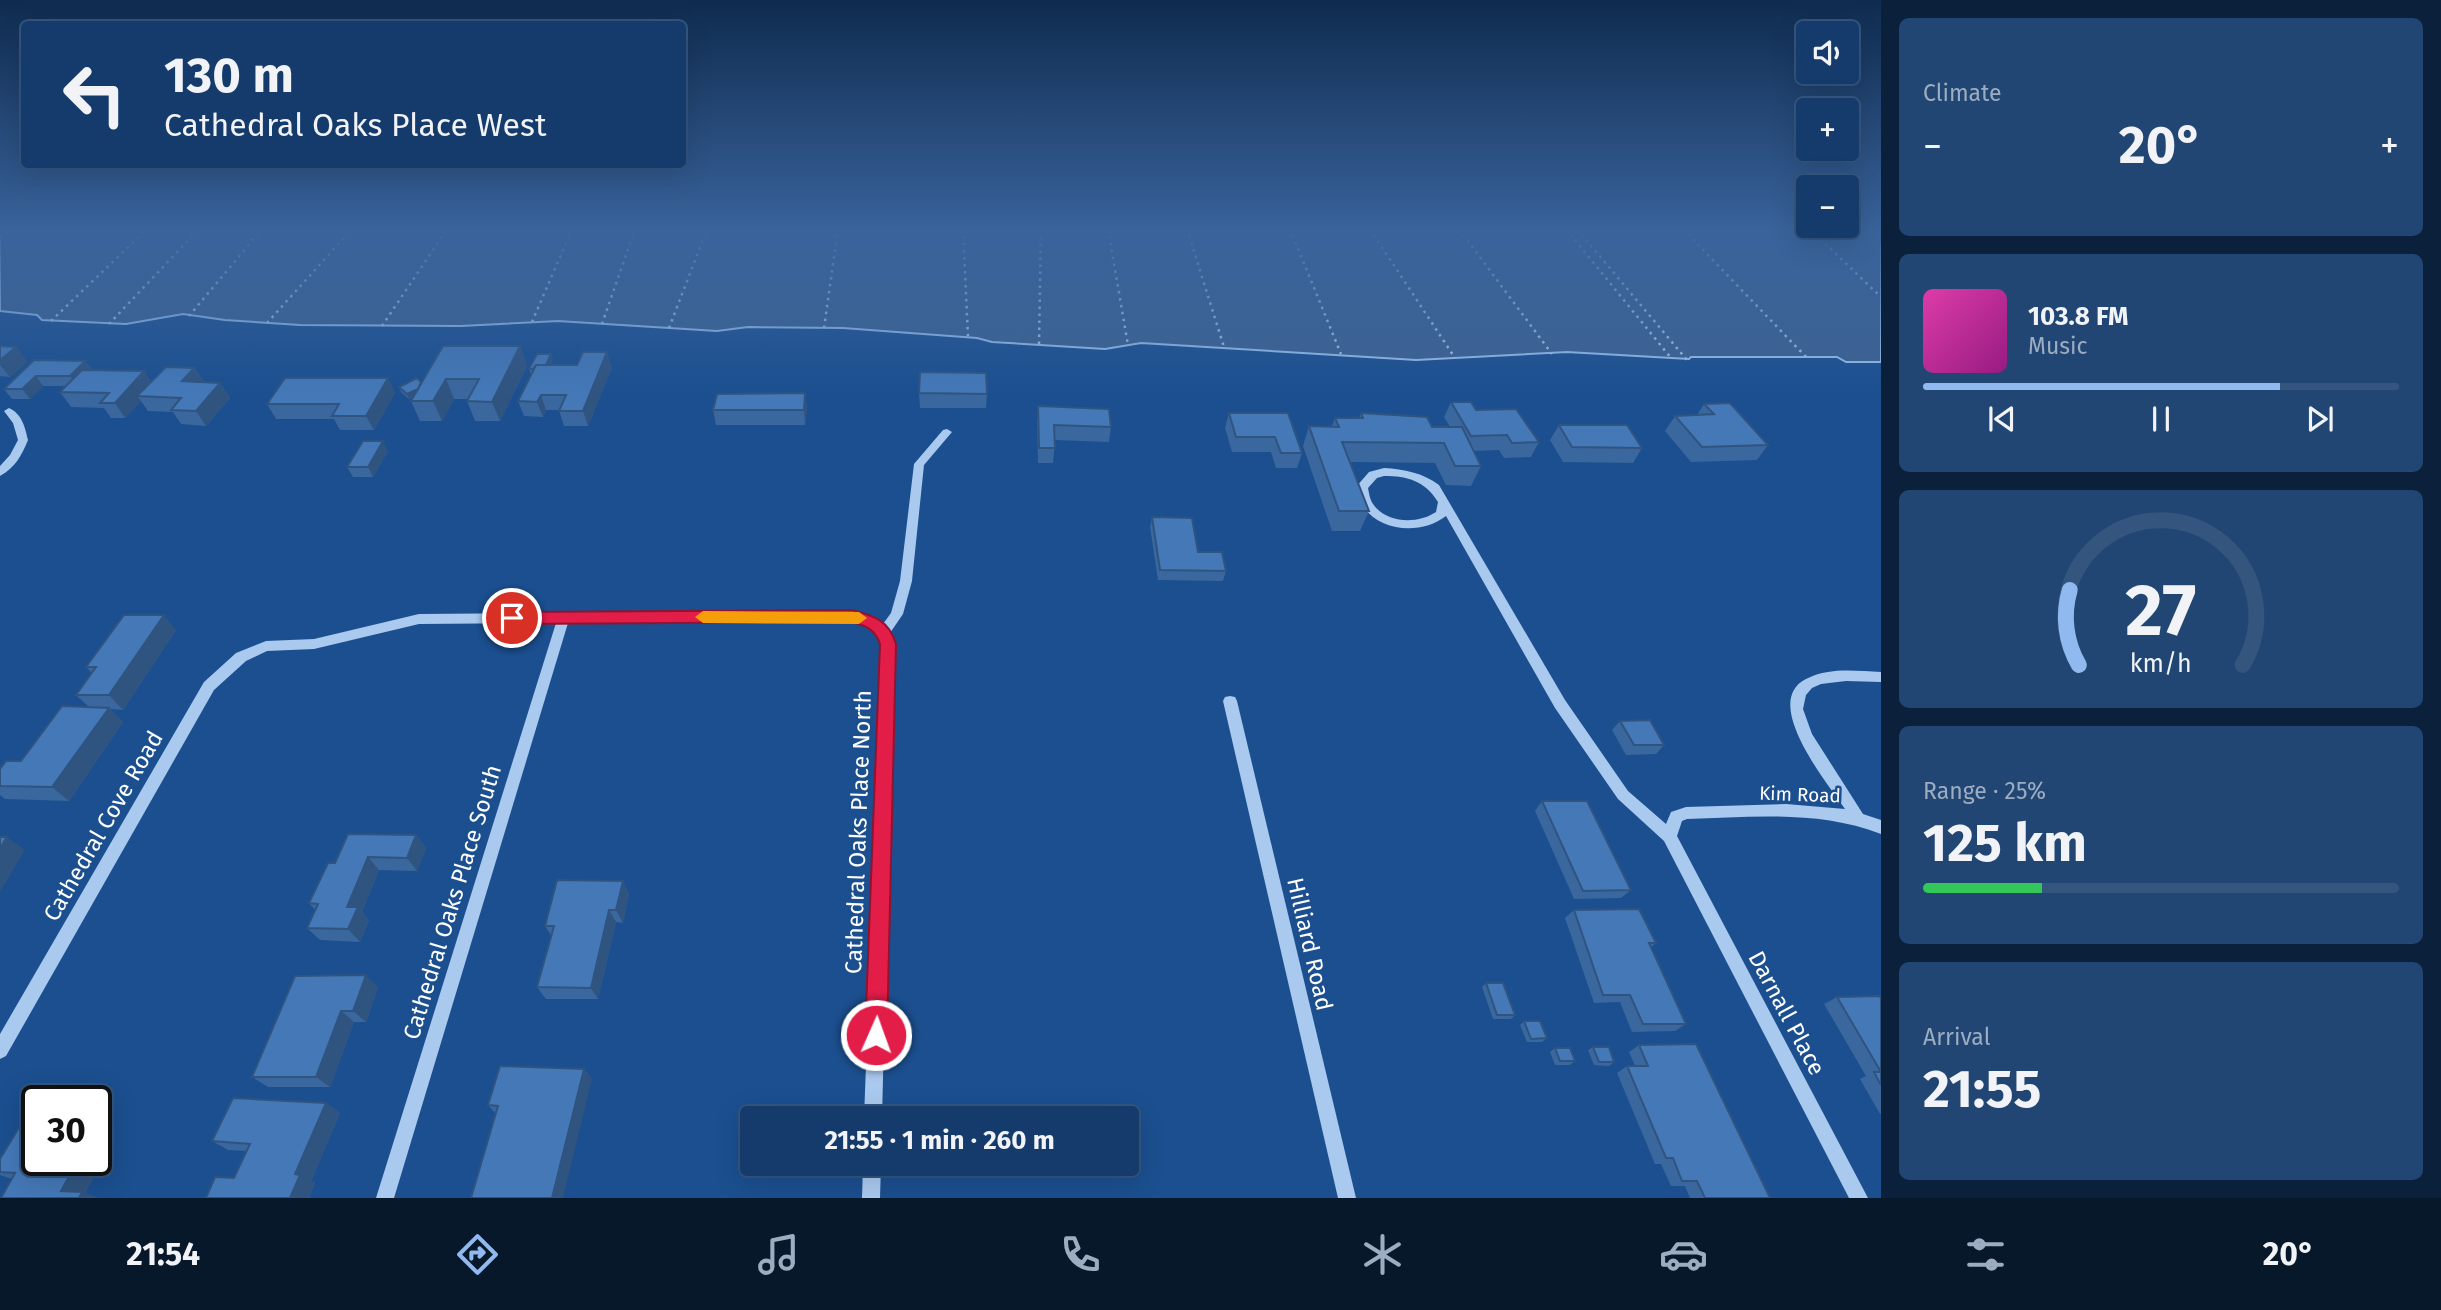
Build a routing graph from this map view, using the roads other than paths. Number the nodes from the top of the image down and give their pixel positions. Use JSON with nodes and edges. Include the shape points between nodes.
{"nodes":[{"id":1,"x":9,"y":411,"type":"dead end"},
{"id":2,"x":947,"y":432,"type":"dead end"},
{"id":3,"x":0,"y":472,"type":"edge"},
{"id":4,"x":1444,"y":503,"type":"junction"},
{"id":5,"x":563,"y":619,"type":"junction"},
{"id":6,"x":884,"y":632,"type":"junction"},
{"id":7,"x":1881,"y":677,"type":"edge"},
{"id":8,"x":1230,"y":701,"type":"dead end"},
{"id":9,"x":1857,"y":816,"type":"junction"},
{"id":10,"x":1881,"y":827,"type":"edge"},
{"id":11,"x":1672,"y":842,"type":"junction"},
{"id":12,"x":0,"y":1049,"type":"edge"},
{"id":13,"x":873,"y":1106,"type":"edge"},
{"id":14,"x":872,"y":1176,"type":"edge"},
{"id":15,"x":385,"y":1198,"type":"edge"},
{"id":16,"x":871,"y":1198,"type":"edge"},
{"id":17,"x":1347,"y":1198,"type":"edge"},
{"id":18,"x":1859,"y":1198,"type":"edge"}],
"edges":[{"from":1,"to":3,"type":"street","via":[[23,440]]},
{"from":2,"to":6,"type":"street","via":[[919,464],[906,581],[897,614]]},
{"from":4,"to":4,"type":"street","via":[[1432,486],[1409,474],[1373,475],[1362,487],[1367,505],[1402,524],[1438,519]]},
{"from":4,"to":11,"type":"street","via":[[1560,704],[1623,795]]},
{"from":5,"to":6,"type":"street","via":[[852,616],[872,621]]},
{"from":5,"to":12,"type":"street","name":"Cathedral Cove Road","via":[[419,619],[314,644],[266,646],[241,657],[209,686]]},
{"from":5,"to":15,"type":"street","name":"Cathedral Oaks Place South"},
{"from":6,"to":13,"type":"street","name":"Cathedral Oaks Place North","via":[[888,644]]},
{"from":7,"to":9,"type":"street","name":"Kim Road","via":[[1823,679],[1801,690],[1797,700],[1803,730]]},
{"from":8,"to":17,"type":"street","name":"Hilliard Road"},
{"from":9,"to":10,"type":"street"},
{"from":9,"to":11,"type":"street","name":"Kim Road","via":[[1686,813],[1676,817]]},
{"from":11,"to":18,"type":"street","name":"Darnall Place"},
{"from":14,"to":16,"type":"street"}]}
